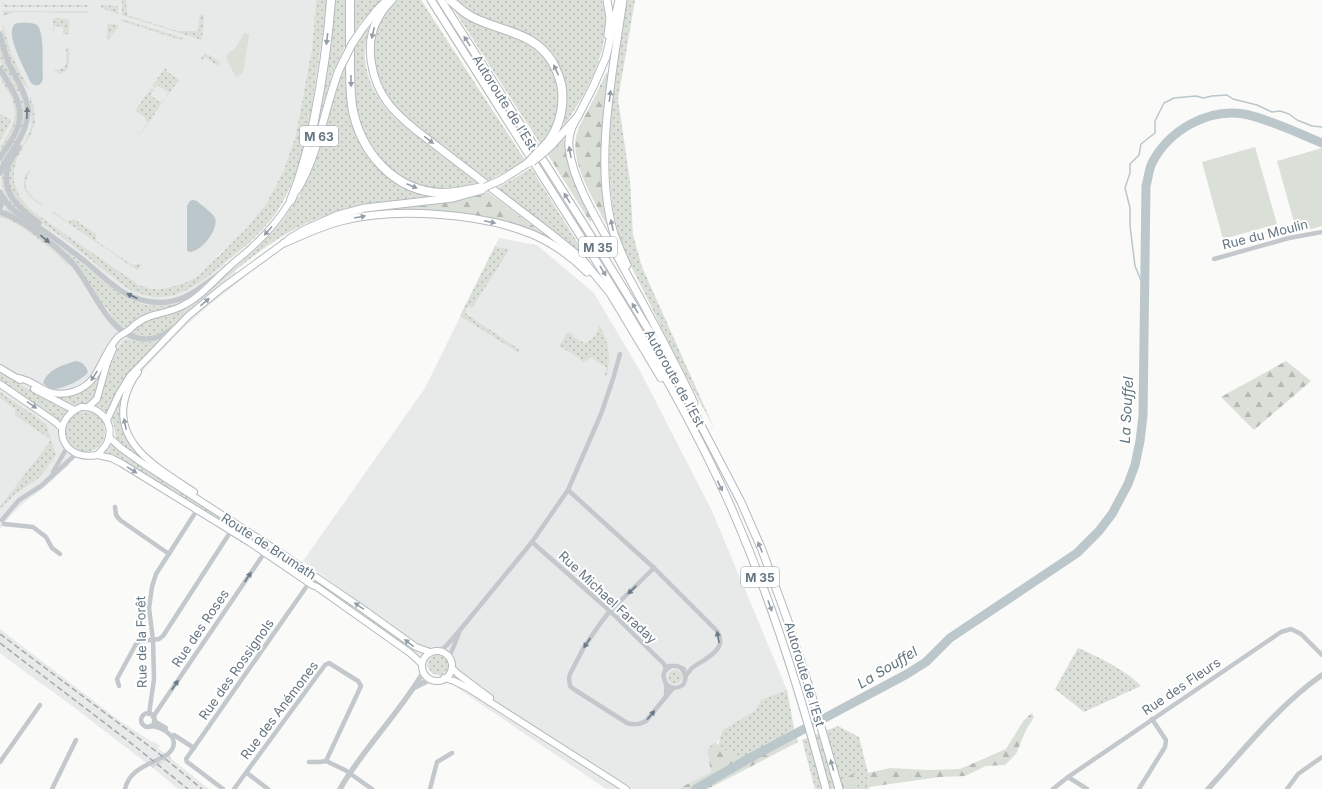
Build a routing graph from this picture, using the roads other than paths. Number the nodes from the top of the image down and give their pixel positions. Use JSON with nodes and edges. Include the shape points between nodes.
{"nodes":[{"id":1,"x":331,"y":0,"type":"edge"},
{"id":2,"x":350,"y":0,"type":"edge"},
{"id":3,"x":387,"y":0,"type":"edge"},
{"id":4,"x":392,"y":0,"type":"edge"},
{"id":5,"x":431,"y":0,"type":"edge"},
{"id":6,"x":441,"y":0,"type":"edge"},
{"id":7,"x":450,"y":0,"type":"edge"},
{"id":8,"x":607,"y":0,"type":"edge"},
{"id":9,"x":619,"y":0,"type":"edge"},
{"id":10,"x":623,"y":0,"type":"edge"},
{"id":11,"x":0,"y":34,"type":"edge"},
{"id":12,"x":0,"y":69,"type":"edge"},
{"id":13,"x":597,"y":78,"type":"junction"},
{"id":14,"x":578,"y":116,"type":"junction"},
{"id":15,"x":21,"y":136,"type":"junction"},
{"id":16,"x":550,"y":144,"type":"junction"},
{"id":17,"x":0,"y":158,"type":"edge"},
{"id":18,"x":528,"y":164,"type":"joint"},
{"id":19,"x":0,"y":173,"type":"edge"},
{"id":20,"x":485,"y":187,"type":"joint"},
{"id":21,"x":471,"y":192,"type":"junction"},
{"id":22,"x":1,"y":194,"type":"edge"},
{"id":23,"x":291,"y":200,"type":"junction"},
{"id":24,"x":0,"y":208,"type":"edge"},
{"id":25,"x":0,"y":212,"type":"edge"},
{"id":26,"x":1322,"y":232,"type":"edge"},
{"id":27,"x":54,"y":237,"type":"junction"},
{"id":28,"x":284,"y":243,"type":"junction"},
{"id":29,"x":1214,"y":259,"type":"dead end"},
{"id":30,"x":229,"y":267,"type":"junction"},
{"id":31,"x":643,"y":304,"type":"junction"},
{"id":32,"x":188,"y":316,"type":"junction"},
{"id":33,"x":632,"y":330,"type":"junction"},
{"id":34,"x":167,"y":339,"type":"junction"},
{"id":35,"x":115,"y":343,"type":"junction"},
{"id":36,"x":620,"y":354,"type":"dead end"},
{"id":37,"x":0,"y":368,"type":"edge"},
{"id":38,"x":19,"y":378,"type":"junction"},
{"id":39,"x":0,"y":384,"type":"edge"},
{"id":40,"x":678,"y":401,"type":"junction"},
{"id":41,"x":88,"y":407,"type":"junction"},
{"id":42,"x":74,"y":410,"type":"junction"},
{"id":43,"x":107,"y":420,"type":"junction"},
{"id":44,"x":62,"y":428,"type":"junction"},
{"id":45,"x":109,"y":437,"type":"junction"},
{"id":46,"x":66,"y":446,"type":"junction"},
{"id":47,"x":76,"y":454,"type":"junction"},
{"id":48,"x":97,"y":454,"type":"junction"},
{"id":49,"x":48,"y":480,"type":"junction"},
{"id":50,"x":568,"y":490,"type":"junction"},
{"id":51,"x":741,"y":502,"type":"junction"},
{"id":52,"x":115,"y":507,"type":"dead end"},
{"id":53,"x":197,"y":510,"type":"junction"},
{"id":54,"x":223,"y":515,"type":"junction"},
{"id":55,"x":2,"y":523,"type":"edge"},
{"id":56,"x":231,"y":531,"type":"junction"},
{"id":57,"x":532,"y":542,"type":"junction"},
{"id":58,"x":265,"y":552,"type":"junction"},
{"id":59,"x":60,"y":554,"type":"dead end"},
{"id":60,"x":169,"y":554,"type":"junction"},
{"id":61,"x":654,"y":568,"type":"junction"},
{"id":62,"x":310,"y":584,"type":"junction"},
{"id":63,"x":610,"y":611,"type":"junction"},
{"id":64,"x":460,"y":630,"type":"junction"},
{"id":65,"x":152,"y":640,"type":"junction"},
{"id":66,"x":440,"y":651,"type":"junction"},
{"id":67,"x":430,"y":652,"type":"junction"},
{"id":68,"x":1322,"y":655,"type":"edge"},
{"id":69,"x":449,"y":658,"type":"junction"},
{"id":70,"x":664,"y":664,"type":"junction"},
{"id":71,"x":670,"y":667,"type":"junction"},
{"id":72,"x":423,"y":668,"type":"junction"},
{"id":73,"x":452,"y":668,"type":"junction"},
{"id":74,"x":692,"y":668,"type":"junction"},
{"id":75,"x":682,"y":669,"type":"junction"},
{"id":76,"x":666,"y":670,"type":"junction"},
{"id":77,"x":686,"y":675,"type":"junction"},
{"id":78,"x":1322,"y":675,"type":"edge"},
{"id":79,"x":444,"y":678,"type":"junction"},
{"id":80,"x":431,"y":679,"type":"junction"},
{"id":81,"x":666,"y":684,"type":"junction"},
{"id":82,"x":119,"y":686,"type":"dead end"},
{"id":83,"x":672,"y":688,"type":"junction"},
{"id":84,"x":413,"y":689,"type":"junction"},
{"id":85,"x":666,"y":695,"type":"junction"},
{"id":86,"x":40,"y":705,"type":"dead end"},
{"id":87,"x":152,"y":717,"type":"junction"},
{"id":88,"x":1152,"y":719,"type":"junction"},
{"id":89,"x":150,"y":726,"type":"junction"},
{"id":90,"x":531,"y":729,"type":"junction"},
{"id":91,"x":174,"y":735,"type":"junction"},
{"id":92,"x":76,"y":740,"type":"dead end"},
{"id":93,"x":194,"y":748,"type":"junction"},
{"id":94,"x":452,"y":753,"type":"dead end"},
{"id":95,"x":169,"y":755,"type":"junction"},
{"id":96,"x":1322,"y":757,"type":"edge"},
{"id":97,"x":326,"y":760,"type":"junction"},
{"id":98,"x":0,"y":762,"type":"edge"},
{"id":99,"x":309,"y":762,"type":"dead end"},
{"id":100,"x":589,"y":766,"type":"junction"},
{"id":101,"x":246,"y":772,"type":"junction"},
{"id":102,"x":349,"y":774,"type":"junction"},
{"id":103,"x":1068,"y":777,"type":"junction"},
{"id":104,"x":52,"y":789,"type":"edge"},
{"id":105,"x":126,"y":789,"type":"edge"},
{"id":106,"x":223,"y":789,"type":"edge"},
{"id":107,"x":234,"y":789,"type":"edge"},
{"id":108,"x":268,"y":789,"type":"edge"},
{"id":109,"x":340,"y":789,"type":"edge"},
{"id":110,"x":372,"y":789,"type":"edge"},
{"id":111,"x":430,"y":789,"type":"edge"},
{"id":112,"x":618,"y":789,"type":"edge"},
{"id":113,"x":626,"y":789,"type":"edge"},
{"id":114,"x":826,"y":789,"type":"edge"},
{"id":115,"x":839,"y":789,"type":"edge"},
{"id":116,"x":1053,"y":789,"type":"edge"},
{"id":117,"x":1087,"y":789,"type":"edge"},
{"id":118,"x":1139,"y":789,"type":"edge"},
{"id":119,"x":1208,"y":789,"type":"edge"},
{"id":120,"x":1287,"y":789,"type":"edge"}],
"edges":[{"from":1,"to":23,"type":"highway","one_way":true,"via":[[318,99],[302,171]]},
{"from":2,"to":21,"type":"highway","one_way":true,"via":[[352,106],[358,130],[369,152],[390,174],[418,189],[442,193]]},
{"from":3,"to":23,"type":"main road","number":"M 63","bridge":true,"via":[[362,29],[339,70],[311,162]]},
{"from":4,"to":33,"type":"main road","one_way":true,"via":[[375,24],[370,54],[373,76],[388,104],[417,131],[576,254],[610,293]]},
{"from":5,"to":40,"type":"main road","name":"Autoroute de l’Est","number":"M 35","one_way":true,"via":[[612,287]]},
{"from":51,"to":6,"type":"main road","name":"Autoroute de l’Est","number":"M 35","one_way":true,"via":[[658,345]]},
{"from":16,"to":7,"type":"highway","one_way":true,"via":[[562,108],[561,84],[552,61],[540,47],[526,37],[472,17]]},
{"from":8,"to":13,"type":"main road","via":[[609,29]]},
{"from":9,"to":13,"type":"main road","via":[[606,57]]},
{"from":31,"to":10,"type":"main road","one_way":true,"via":[[614,233],[607,188],[606,134]]},
{"from":15,"to":11,"type":"street","one_way":true,"via":[[28,116],[27,100],[8,61]]},
{"from":12,"to":17,"type":"street","via":[[15,92],[20,111],[16,131]]},
{"from":13,"to":14,"type":"main road"},
{"from":14,"to":16,"type":"main road"},
{"from":31,"to":14,"type":"main road","one_way":true,"via":[[593,212],[575,171],[568,139]]},
{"from":15,"to":19,"type":"street"},
{"from":15,"to":27,"type":"street","via":[[21,143],[7,171],[8,192],[16,205]]},
{"from":16,"to":18,"type":"highway","bridge":true},
{"from":18,"to":20,"type":"main road","bridge":true},
{"from":20,"to":21,"type":"highway"},
{"from":21,"to":28,"type":"main road","via":[[453,198],[365,208],[338,215],[296,234]]},
{"from":22,"to":24,"type":"street"},
{"from":22,"to":27,"type":"street","via":[[16,212]]},
{"from":23,"to":30,"type":"main road","number":"M 63","one_way":true,"via":[[266,233]]},
{"from":25,"to":32,"type":"street","one_way":true,"via":[[38,233],[71,262],[120,331],[144,339],[159,337]]},
{"from":26,"to":29,"type":"street","name":"Rue du Moulin","via":[[1289,238]]},
{"from":30,"to":27,"type":"street","one_way":true,"via":[[187,296],[169,301],[150,302],[123,291]]},
{"from":32,"to":28,"type":"main road","one_way":true},
{"from":28,"to":33,"type":"main road","one_way":true,"via":[[340,221],[383,214],[457,216],[501,224],[532,234],[575,260],[608,295]]},
{"from":30,"to":35,"type":"main road","number":"M 63","bridge":true,"via":[[213,284],[185,305],[150,316],[118,337]]},
{"from":31,"to":51,"type":"main road","via":[[679,371]]},
{"from":32,"to":34,"type":"main road"},
{"from":33,"to":40,"type":"main road"},
{"from":34,"to":43,"type":"main road","via":[[130,376]]},
{"from":54,"to":34,"type":"main road","one_way":true,"via":[[217,507],[164,472],[141,453],[128,436],[124,425],[124,405],[130,385],[137,373]]},
{"from":35,"to":38,"type":"main road","one_way":true,"via":[[106,353],[94,377],[78,390],[67,394],[54,394]]},
{"from":35,"to":41,"type":"main road","via":[[97,399]]},
{"from":36,"to":50,"type":"street","via":[[601,414]]},
{"from":37,"to":38,"type":"main road"},
{"from":38,"to":42,"type":"main road"},
{"from":39,"to":44,"type":"main road","one_way":true},
{"from":40,"to":114,"type":"main road","name":"Autoroute de l’Est","number":"M 35","one_way":true,"via":[[726,498],[779,629]]},
{"from":41,"to":42,"type":"main road"},
{"from":41,"to":43,"type":"main road","via":[[96,409]]},
{"from":42,"to":44,"type":"main road","via":[[68,415]]},
{"from":43,"to":45,"type":"main road"},
{"from":44,"to":46,"type":"main road"},
{"from":45,"to":48,"type":"main road","via":[[107,444]]},
{"from":45,"to":54,"type":"main road","name":"Route de Brumath","via":[[140,462]]},
{"from":46,"to":47,"type":"main road"},
{"from":46,"to":49,"type":"street"},
{"from":47,"to":48,"type":"main road"},
{"from":47,"to":49,"type":"street"},
{"from":48,"to":53,"type":"main road","name":"Route de Brumath","one_way":true,"via":[[121,463]]},
{"from":49,"to":55,"type":"street","via":[[19,500]]},
{"from":50,"to":57,"type":"street"},
{"from":50,"to":61,"type":"street"},
{"from":115,"to":51,"type":"main road","name":"Autoroute de l’Est","number":"M 35","one_way":true,"via":[[790,624]]},
{"from":52,"to":60,"type":"street","via":[[120,520]]},
{"from":53,"to":56,"type":"main road","name":"Route de Brumath"},
{"from":53,"to":60,"type":"street","name":"Rue de la Forêt"},
{"from":67,"to":54,"type":"main road","name":"Route de Brumath","one_way":true,"via":[[416,647]]},
{"from":55,"to":59,"type":"street","via":[[33,527],[46,537],[52,548]]},
{"from":56,"to":58,"type":"main road","name":"Route de Brumath"},
{"from":56,"to":65,"type":"street","via":[[163,636]]},
{"from":57,"to":63,"type":"street","name":"Rue Michael Faraday"},
{"from":57,"to":64,"type":"street"},
{"from":58,"to":62,"type":"main road","name":"Route de Brumath"},
{"from":87,"to":58,"type":"street","name":"Rue des Roses","one_way":true},
{"from":60,"to":65,"type":"street","name":"Rue de la Forêt","via":[[156,574],[152,587],[149,608]]},
{"from":61,"to":63,"type":"street","one_way":true},
{"from":74,"to":61,"type":"street","one_way":true,"via":[[717,649],[720,638],[717,631]]},
{"from":62,"to":72,"type":"main road","name":"Route de Brumath","via":[[389,644],[395,644],[410,653]]},
{"from":62,"to":93,"type":"street","name":"Rue des Rossignols"},
{"from":63,"to":70,"type":"street","name":"Rue Michael Faraday"},
{"from":63,"to":85,"type":"street","one_way":true,"via":[[584,647],[568,680],[570,686],[633,725],[640,725],[646,721]]},
{"from":64,"to":66,"type":"street"},
{"from":64,"to":69,"type":"street"},
{"from":65,"to":82,"type":"street","via":[[140,641],[134,646],[117,679]]},
{"from":65,"to":87,"type":"street","name":"Rue de la Forêt"},
{"from":66,"to":67,"type":"main road"},
{"from":66,"to":69,"type":"main road"},
{"from":67,"to":72,"type":"main road","via":[[424,659]]},
{"from":68,"to":88,"type":"street","name":"Rue des Fleurs","via":[[1301,634],[1292,629],[1281,632]]},
{"from":69,"to":73,"type":"main road"},
{"from":70,"to":71,"type":"street"},
{"from":70,"to":76,"type":"street","name":"Rue Michael Faraday"},
{"from":71,"to":75,"type":"street","via":[[677,666]]},
{"from":71,"to":76,"type":"street"},
{"from":72,"to":80,"type":"main road"},
{"from":72,"to":84,"type":"street"},
{"from":73,"to":79,"type":"main road"},
{"from":73,"to":90,"type":"main road"},
{"from":74,"to":75,"type":"street"},
{"from":74,"to":77,"type":"street"},
{"from":75,"to":77,"type":"street"},
{"from":76,"to":81,"type":"street","via":[[663,675]]},
{"from":77,"to":83,"type":"street","via":[[683,685]]},
{"from":78,"to":119,"type":"street","via":[[1279,712]]},
{"from":79,"to":80,"type":"main road"},
{"from":79,"to":90,"type":"main road","via":[[468,688]]},
{"from":80,"to":84,"type":"street"},
{"from":81,"to":83,"type":"street"},
{"from":81,"to":85,"type":"street"},
{"from":83,"to":85,"type":"street"},
{"from":84,"to":102,"type":"street"},
{"from":86,"to":98,"type":"street"},
{"from":87,"to":89,"type":"street","name":"Rue des Roses"},
{"from":87,"to":89,"type":"street","name":"Rue de la Forêt","via":[[143,716],[141,722],[145,726]]},
{"from":87,"to":91,"type":"street"},
{"from":88,"to":103,"type":"street","name":"Rue des Fleurs"},
{"from":88,"to":118,"type":"street","via":[[1166,740],[1165,747]]},
{"from":89,"to":95,"type":"street","via":[[164,729],[171,736],[173,745]]},
{"from":90,"to":100,"type":"main road"},
{"from":91,"to":93,"type":"street"},
{"from":91,"to":95,"type":"street","via":[[176,744],[174,751]]},
{"from":92,"to":104,"type":"street"},
{"from":93,"to":106,"type":"street","via":[[187,757],[187,762]]},
{"from":94,"to":111,"type":"street","via":[[437,762]]},
{"from":95,"to":105,"type":"street","via":[[134,776]]},
{"from":96,"to":120,"type":"street","via":[[1298,774]]},
{"from":97,"to":99,"type":"street"},
{"from":97,"to":101,"type":"street","name":"Rue des Anémones","via":[[361,686],[358,681],[329,663]]},
{"from":97,"to":102,"type":"street"},
{"from":100,"to":112,"type":"main road"},
{"from":100,"to":113,"type":"main road"},
{"from":101,"to":107,"type":"street","name":"Rue des Anémones"},
{"from":101,"to":108,"type":"street","name":"Rue des Anémones"},
{"from":102,"to":109,"type":"street"},
{"from":102,"to":110,"type":"street"},
{"from":103,"to":116,"type":"street","name":"Rue des Fleurs"},
{"from":103,"to":117,"type":"street"}]}
